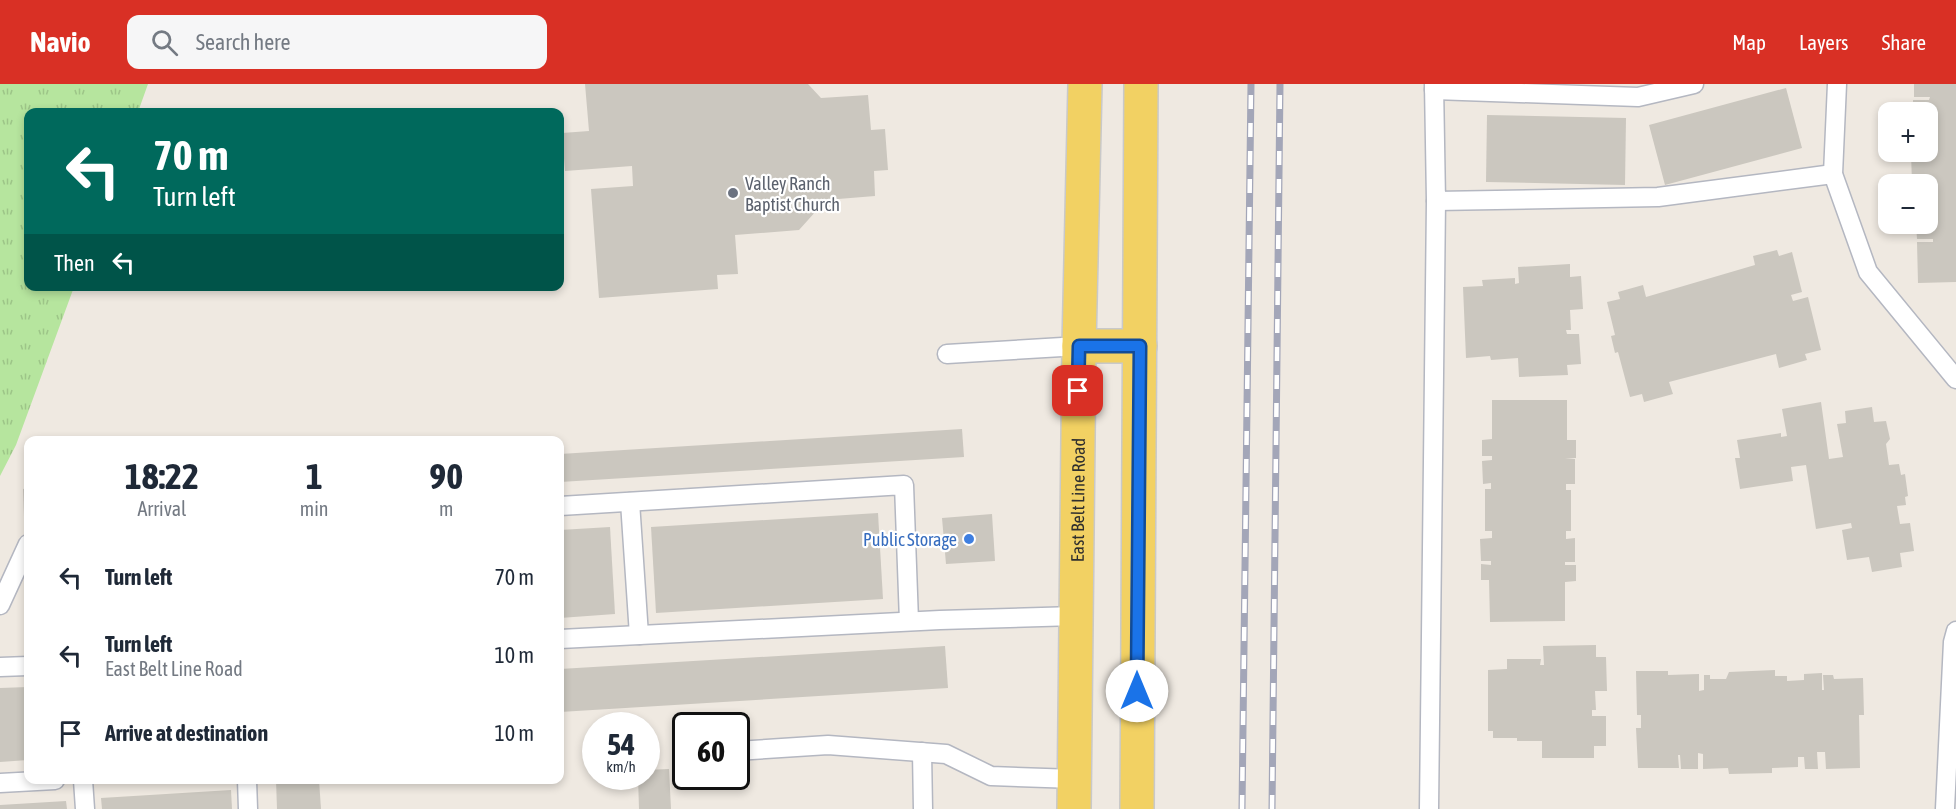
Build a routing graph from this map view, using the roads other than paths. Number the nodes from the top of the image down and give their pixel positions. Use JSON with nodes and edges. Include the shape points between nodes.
{"nodes":[{"id":1,"x":1085,"y":84,"type":"edge"},
{"id":2,"x":1141,"y":84,"type":"edge"},
{"id":3,"x":1694,"y":84,"type":"edge"},
{"id":4,"x":1837,"y":84,"type":"edge"},
{"id":5,"x":1434,"y":87,"type":"edge"},
{"id":6,"x":1833,"y":174,"type":"junction"},
{"id":7,"x":1436,"y":201,"type":"junction"},
{"id":8,"x":1079,"y":346,"type":"junction"},
{"id":9,"x":1140,"y":346,"type":"junction"},
{"id":10,"x":947,"y":354,"type":"dead end"},
{"id":11,"x":1956,"y":379,"type":"edge"},
{"id":12,"x":630,"y":501,"type":"junction"},
{"id":13,"x":564,"y":506,"type":"edge"},
{"id":14,"x":24,"y":553,"type":"edge"},
{"id":15,"x":0,"y":604,"type":"edge"},
{"id":16,"x":1076,"y":616,"type":"junction"},
{"id":17,"x":909,"y":621,"type":"junction"},
{"id":18,"x":639,"y":635,"type":"junction"},
{"id":19,"x":1955,"y":637,"type":"edge"},
{"id":20,"x":564,"y":639,"type":"edge"},
{"id":21,"x":24,"y":666,"type":"edge"},
{"id":22,"x":0,"y":667,"type":"edge"},
{"id":23,"x":750,"y":750,"type":"edge"},
{"id":24,"x":922,"y":752,"type":"junction"},
{"id":25,"x":24,"y":782,"type":"edge"},
{"id":26,"x":0,"y":783,"type":"edge"},
{"id":27,"x":83,"y":784,"type":"edge"},
{"id":28,"x":247,"y":784,"type":"edge"},
{"id":29,"x":1074,"y":794,"type":"edge"},
{"id":30,"x":85,"y":809,"type":"edge"},
{"id":31,"x":248,"y":809,"type":"edge"},
{"id":32,"x":923,"y":809,"type":"edge"},
{"id":33,"x":1137,"y":809,"type":"edge"},
{"id":34,"x":1429,"y":809,"type":"edge"},
{"id":35,"x":1945,"y":809,"type":"edge"}],
"edges":[{"from":1,"to":8,"type":"main road","name":"East Belt Line Road"},
{"from":2,"to":9,"type":"main road"},
{"from":3,"to":5,"type":"lane","via":[[1638,97]]},
{"from":4,"to":6,"type":"lane"},
{"from":5,"to":7,"type":"lane"},
{"from":6,"to":7,"type":"lane","via":[[1658,197]]},
{"from":6,"to":11,"type":"lane","via":[[1868,272]]},
{"from":7,"to":34,"type":"lane"},
{"from":8,"to":9,"type":"main road"},
{"from":8,"to":10,"type":"lane"},
{"from":8,"to":16,"type":"main road","name":"East Belt Line Road"},
{"from":9,"to":33,"type":"main road"},
{"from":12,"to":13,"type":"lane"},
{"from":12,"to":17,"type":"lane","via":[[904,485]]},
{"from":12,"to":18,"type":"lane"},
{"from":14,"to":15,"type":"lane"},
{"from":16,"to":17,"type":"lane"},
{"from":16,"to":29,"type":"main road","name":"East Belt Line Road"},
{"from":17,"to":18,"type":"lane"},
{"from":18,"to":20,"type":"lane"},
{"from":19,"to":35,"type":"lane"},
{"from":21,"to":22,"type":"lane"},
{"from":23,"to":24,"type":"lane","via":[[828,745]]},
{"from":24,"to":29,"type":"lane","via":[[946,754],[991,776]]},
{"from":24,"to":32,"type":"lane"},
{"from":25,"to":26,"type":"lane"},
{"from":27,"to":30,"type":"lane"},
{"from":28,"to":31,"type":"lane"}]}
